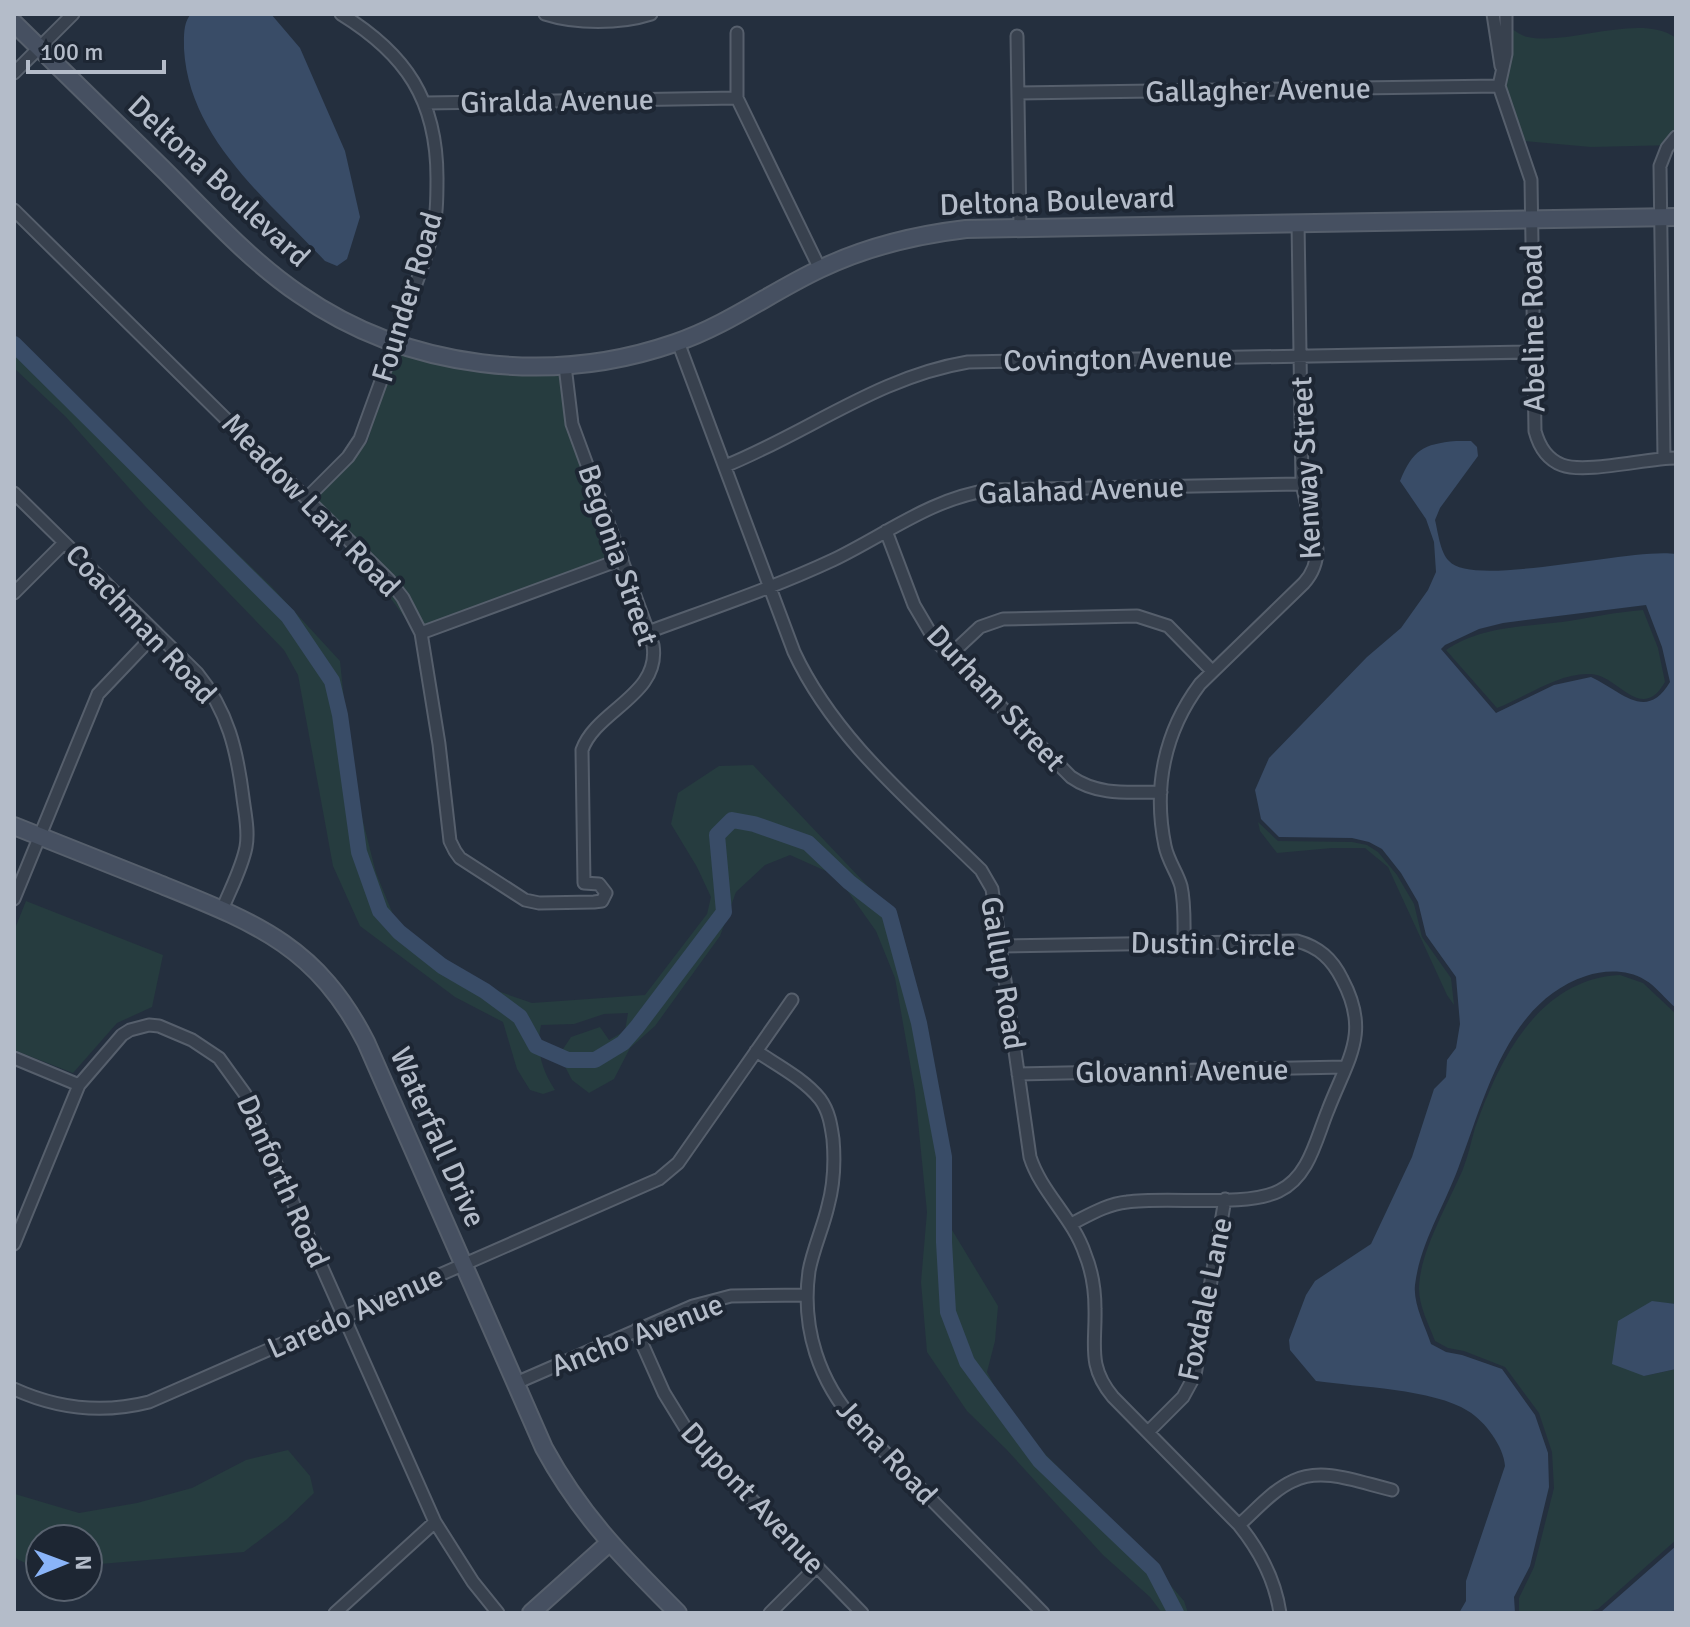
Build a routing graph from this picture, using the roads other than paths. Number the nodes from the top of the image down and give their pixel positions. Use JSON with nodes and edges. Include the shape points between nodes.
{"nodes":[{"id":1,"x":73,"y":14,"type":"edge"},
{"id":2,"x":341,"y":14,"type":"edge"},
{"id":3,"x":545,"y":14,"type":"edge"},
{"id":4,"x":651,"y":14,"type":"edge"},
{"id":5,"x":1493,"y":14,"type":"edge"},
{"id":6,"x":1506,"y":14,"type":"edge"},
{"id":7,"x":14,"y":23,"type":"edge"},
{"id":8,"x":737,"y":33,"type":"dead end"},
{"id":9,"x":1017,"y":36,"type":"dead end"},
{"id":10,"x":39,"y":48,"type":"junction"},
{"id":11,"x":1502,"y":70,"type":"junction"},
{"id":12,"x":14,"y":73,"type":"edge"},
{"id":13,"x":1499,"y":86,"type":"junction"},
{"id":14,"x":1018,"y":93,"type":"junction"},
{"id":15,"x":737,"y":98,"type":"junction"},
{"id":16,"x":425,"y":103,"type":"junction"},
{"id":17,"x":1676,"y":137,"type":"edge"},
{"id":18,"x":14,"y":210,"type":"edge"},
{"id":19,"x":1668,"y":217,"type":"edge"},
{"id":20,"x":1531,"y":219,"type":"junction"},
{"id":21,"x":1298,"y":222,"type":"junction"},
{"id":22,"x":1020,"y":227,"type":"junction"},
{"id":23,"x":820,"y":269,"type":"junction"},
{"id":24,"x":678,"y":342,"type":"junction"},
{"id":25,"x":395,"y":343,"type":"junction"},
{"id":26,"x":1533,"y":352,"type":"junction"},
{"id":27,"x":1300,"y":355,"type":"junction"},
{"id":28,"x":565,"y":366,"type":"junction"},
{"id":29,"x":1670,"y":458,"type":"edge"},
{"id":30,"x":725,"y":466,"type":"junction"},
{"id":31,"x":1302,"y":484,"type":"junction"},
{"id":32,"x":14,"y":493,"type":"edge"},
{"id":33,"x":307,"y":498,"type":"junction"},
{"id":34,"x":886,"y":531,"type":"junction"},
{"id":35,"x":64,"y":543,"type":"junction"},
{"id":36,"x":622,"y":559,"type":"junction"},
{"id":37,"x":769,"y":587,"type":"junction"},
{"id":38,"x":14,"y":593,"type":"edge"},
{"id":39,"x":648,"y":632,"type":"junction"},
{"id":40,"x":156,"y":633,"type":"junction"},
{"id":41,"x":421,"y":633,"type":"junction"},
{"id":42,"x":949,"y":656,"type":"junction"},
{"id":43,"x":1212,"y":671,"type":"junction"},
{"id":44,"x":1161,"y":792,"type":"junction"},
{"id":45,"x":14,"y":826,"type":"edge"},
{"id":46,"x":40,"y":836,"type":"junction"},
{"id":47,"x":606,"y":893,"type":"joint"},
{"id":48,"x":14,"y":899,"type":"edge"},
{"id":49,"x":222,"y":910,"type":"junction"},
{"id":50,"x":1184,"y":941,"type":"junction"},
{"id":51,"x":1001,"y":946,"type":"junction"},
{"id":52,"x":792,"y":1000,"type":"dead end"},
{"id":53,"x":756,"y":1051,"type":"junction"},
{"id":54,"x":14,"y":1058,"type":"edge"},
{"id":55,"x":1345,"y":1067,"type":"junction"},
{"id":56,"x":1018,"y":1074,"type":"junction"},
{"id":57,"x":79,"y":1085,"type":"junction"},
{"id":58,"x":1225,"y":1199,"type":"junction"},
{"id":59,"x":1071,"y":1224,"type":"junction"},
{"id":60,"x":14,"y":1244,"type":"edge"},
{"id":61,"x":464,"y":1265,"type":"junction"},
{"id":62,"x":807,"y":1295,"type":"junction"},
{"id":63,"x":344,"y":1317,"type":"junction"},
{"id":64,"x":636,"y":1330,"type":"junction"},
{"id":65,"x":516,"y":1383,"type":"junction"},
{"id":66,"x":14,"y":1389,"type":"edge"},
{"id":67,"x":1148,"y":1432,"type":"junction"},
{"id":68,"x":1392,"y":1490,"type":"dead end"},
{"id":69,"x":435,"y":1522,"type":"junction"},
{"id":70,"x":1239,"y":1525,"type":"junction"},
{"id":71,"x":609,"y":1543,"type":"junction"},
{"id":72,"x":816,"y":1567,"type":"junction"},
{"id":73,"x":335,"y":1613,"type":"edge"},
{"id":74,"x":498,"y":1613,"type":"edge"},
{"id":75,"x":531,"y":1613,"type":"edge"},
{"id":76,"x":678,"y":1613,"type":"edge"},
{"id":77,"x":770,"y":1613,"type":"edge"},
{"id":78,"x":862,"y":1613,"type":"edge"},
{"id":79,"x":1043,"y":1613,"type":"edge"},
{"id":80,"x":1280,"y":1613,"type":"edge"}],
"edges":[{"from":1,"to":10,"type":"street"},
{"from":2,"to":16,"type":"street","name":"Founder Road","via":[[394,54]]},
{"from":3,"to":4,"type":"street","via":[[585,20]]},
{"from":5,"to":11,"type":"street"},
{"from":6,"to":11,"type":"street"},
{"from":7,"to":10,"type":"main road","name":"Deltona Boulevard"},
{"from":8,"to":15,"type":"street"},
{"from":9,"to":14,"type":"street"},
{"from":10,"to":12,"type":"street"},
{"from":10,"to":25,"type":"main road","name":"Deltona Boulevard","via":[[276,277],[325,311]]},
{"from":11,"to":13,"type":"street"},
{"from":13,"to":14,"type":"street","name":"Gallagher Avenue"},
{"from":13,"to":20,"type":"street","name":"Abeline Road","via":[[1529,168]]},
{"from":14,"to":22,"type":"street"},
{"from":15,"to":16,"type":"street","name":"Giralda Avenue"},
{"from":15,"to":23,"type":"street"},
{"from":16,"to":25,"type":"street","name":"Founder Road","via":[[436,144],[435,221]]},
{"from":17,"to":19,"type":"street","via":[[1660,166]]},
{"from":18,"to":33,"type":"street","name":"Meadow Lark Road"},
{"from":19,"to":20,"type":"main road","name":"Deltona Boulevard"},
{"from":19,"to":29,"type":"street"},
{"from":20,"to":21,"type":"main road","name":"Deltona Boulevard"},
{"from":20,"to":26,"type":"street","name":"Abeline Road"},
{"from":21,"to":22,"type":"main road","name":"Deltona Boulevard"},
{"from":21,"to":27,"type":"street","name":"Kenway Street"},
{"from":22,"to":23,"type":"main road","name":"Deltona Boulevard","via":[[905,239]]},
{"from":23,"to":24,"type":"main road","name":"Deltona Boulevard","via":[[736,317]]},
{"from":24,"to":28,"type":"main road","name":"Deltona Boulevard","via":[[622,358]]},
{"from":24,"to":30,"type":"street","name":"Gallup Road"},
{"from":25,"to":28,"type":"main road","name":"Deltona Boulevard","via":[[483,363]]},
{"from":25,"to":33,"type":"street","name":"Founder Road","via":[[360,439]]},
{"from":26,"to":27,"type":"street","name":"Covington Avenue"},
{"from":26,"to":29,"type":"street","name":"Abeline Road","via":[[1535,431],[1553,460],[1581,467]]},
{"from":27,"to":30,"type":"street","name":"Covington Avenue","via":[[996,360],[944,366],[878,389]]},
{"from":27,"to":31,"type":"street","name":"Kenway Street"},
{"from":28,"to":36,"type":"street","name":"Begonia Street","via":[[572,424]]},
{"from":30,"to":37,"type":"street","name":"Gallup Road"},
{"from":31,"to":34,"type":"street","name":"Galahad Avenue","via":[[990,490],[954,497]]},
{"from":31,"to":43,"type":"street","name":"Kenway Street","via":[[1317,549],[1314,568]]},
{"from":32,"to":35,"type":"street","name":"Coachman Road"},
{"from":33,"to":41,"type":"street","name":"Meadow Lark Road","via":[[389,580]]},
{"from":34,"to":37,"type":"street","name":"Galahad Avenue"},
{"from":34,"to":42,"type":"street","name":"Durham Street","via":[[914,605]]},
{"from":35,"to":38,"type":"street"},
{"from":35,"to":40,"type":"street","name":"Coachman Road"},
{"from":36,"to":39,"type":"street","name":"Begonia Street"},
{"from":36,"to":41,"type":"street"},
{"from":37,"to":39,"type":"street","name":"Galahad Avenue"},
{"from":37,"to":51,"type":"street","name":"Gallup Road","via":[[794,652],[830,715],[986,878],[995,899]]},
{"from":39,"to":47,"type":"street","name":"Begonia Street","via":[[654,652],[647,679],[590,733],[582,750],[584,883],[599,884]]},
{"from":40,"to":46,"type":"street","via":[[98,694]]},
{"from":40,"to":49,"type":"street","name":"Coachman Road","via":[[209,689],[238,757],[247,844]]},
{"from":41,"to":47,"type":"street","name":"Meadow Lark Road","via":[[450,841],[460,858],[525,900],[594,902]]},
{"from":42,"to":43,"type":"street","via":[[980,627],[1003,619],[1137,616],[1168,626]]},
{"from":42,"to":44,"type":"street","name":"Durham Street","via":[[1081,785],[1105,792]]},
{"from":43,"to":44,"type":"street","name":"Kenway Street","via":[[1188,700],[1171,733]]},
{"from":44,"to":50,"type":"street","name":"Kenway Street","via":[[1165,843],[1182,889]]},
{"from":45,"to":46,"type":"main road","name":"Waterfall Drive"},
{"from":46,"to":48,"type":"street"},
{"from":46,"to":49,"type":"main road","name":"Waterfall Drive"},
{"from":49,"to":61,"type":"main road","name":"Waterfall Drive","via":[[293,949],[341,999],[366,1042]]},
{"from":50,"to":51,"type":"street","name":"Dustin Circle"},
{"from":50,"to":55,"type":"street","name":"Dustin Circle","via":[[1288,939],[1318,949],[1336,967],[1356,1007],[1357,1030]]},
{"from":51,"to":56,"type":"street","name":"Gallup Road"},
{"from":52,"to":53,"type":"street","name":"Laredo Avenue"},
{"from":53,"to":61,"type":"street","name":"Laredo Avenue","via":[[669,1172]]},
{"from":53,"to":62,"type":"street","name":"Jena Road","via":[[818,1097],[831,1126],[832,1192],[813,1253]]},
{"from":54,"to":57,"type":"street"},
{"from":55,"to":56,"type":"street","name":"Glovanni Avenue"},
{"from":55,"to":58,"type":"street","name":"Dustin Circle","via":[[1307,1164],[1293,1182],[1272,1194]]},
{"from":56,"to":59,"type":"street","name":"Gallup Road","via":[[1034,1168]]},
{"from":57,"to":60,"type":"street","name":"Danforth Road"},
{"from":57,"to":63,"type":"street","name":"Danforth Road","via":[[122,1035],[139,1026],[165,1028],[219,1058],[245,1094]]},
{"from":58,"to":59,"type":"street","name":"Dustin Circle","via":[[1132,1201]]},
{"from":58,"to":67,"type":"street","name":"Foxdale Lane","via":[[1195,1375],[1183,1397]]},
{"from":59,"to":67,"type":"street","name":"Gallup Road","via":[[1093,1282],[1096,1368],[1106,1388]]},
{"from":61,"to":63,"type":"street","name":"Laredo Avenue"},
{"from":61,"to":65,"type":"main road","name":"Waterfall Drive"},
{"from":62,"to":64,"type":"street","name":"Ancho Avenue","via":[[712,1300]]},
{"from":62,"to":79,"type":"street","name":"Jena Road","via":[[816,1356],[843,1409]]},
{"from":63,"to":66,"type":"street","name":"Laredo Avenue","via":[[128,1407],[67,1406]]},
{"from":63,"to":69,"type":"street","name":"Danforth Road"},
{"from":64,"to":65,"type":"street","name":"Ancho Avenue"},
{"from":64,"to":72,"type":"street","name":"Dupont Avenue","via":[[691,1437]]},
{"from":65,"to":71,"type":"main road","name":"Waterfall Drive","via":[[560,1476]]},
{"from":67,"to":70,"type":"street","name":"Gallup Road"},
{"from":68,"to":70,"type":"street","via":[[1329,1475],[1305,1476],[1282,1487]]},
{"from":69,"to":73,"type":"street"},
{"from":69,"to":74,"type":"street","name":"Danforth Road"},
{"from":70,"to":80,"type":"street","name":"Gallup Road","via":[[1268,1571]]},
{"from":71,"to":75,"type":"main road"},
{"from":71,"to":76,"type":"main road","name":"Waterfall Drive"},
{"from":72,"to":77,"type":"street"},
{"from":72,"to":78,"type":"street","name":"Dupont Avenue"}]}
